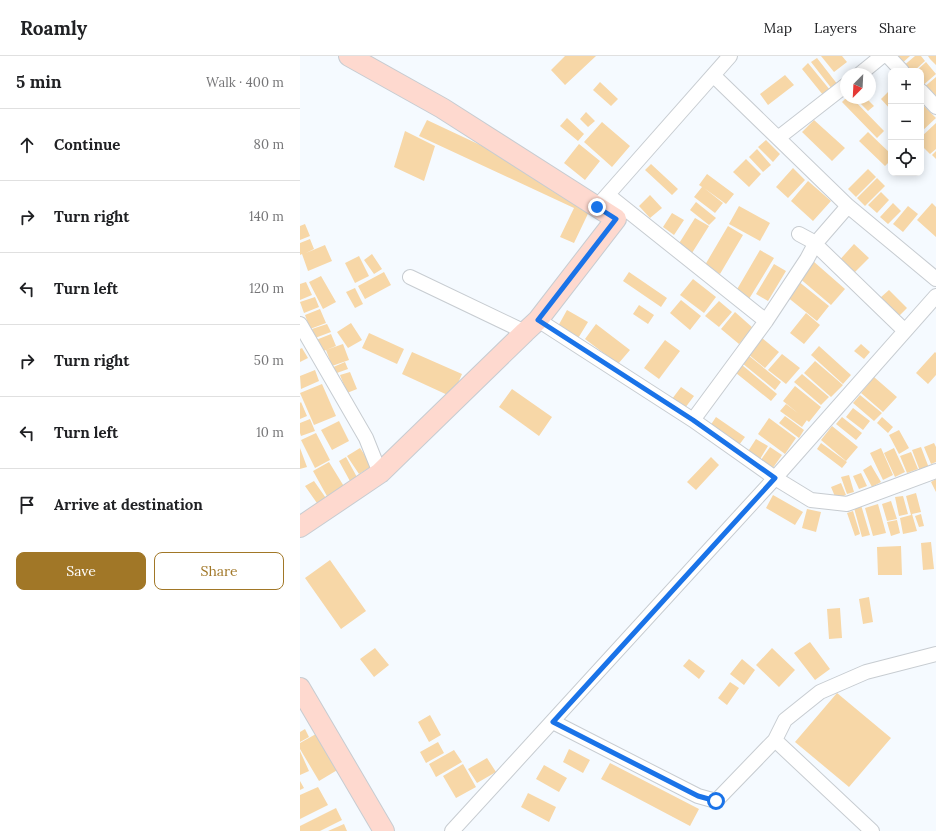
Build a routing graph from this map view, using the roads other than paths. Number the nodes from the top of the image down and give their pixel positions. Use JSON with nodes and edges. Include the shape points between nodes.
{"nodes":[{"id":1,"x":349,"y":56,"type":"edge"},
{"id":2,"x":730,"y":56,"type":"edge"},
{"id":3,"x":882,"y":56,"type":"edge"},
{"id":4,"x":888,"y":56,"type":"edge"},
{"id":5,"x":867,"y":68,"type":"edge"},
{"id":6,"x":899,"y":68,"type":"edge"},
{"id":7,"x":713,"y":75,"type":"junction"},
{"id":8,"x":840,"y":90,"type":"edge"},
{"id":9,"x":924,"y":94,"type":"edge"},
{"id":10,"x":936,"y":107,"type":"edge"},
{"id":11,"x":778,"y":138,"type":"junction"},
{"id":12,"x":602,"y":201,"type":"junction"},
{"id":13,"x":848,"y":206,"type":"junction"},
{"id":14,"x":800,"y":234,"type":"dead end"},
{"id":15,"x":815,"y":244,"type":"junction"},
{"id":16,"x":410,"y":277,"type":"dead end"},
{"id":17,"x":936,"y":279,"type":"edge"},
{"id":18,"x":936,"y":296,"type":"edge"},
{"id":19,"x":766,"y":321,"type":"junction"},
{"id":20,"x":300,"y":324,"type":"edge"},
{"id":21,"x":532,"y":326,"type":"junction"},
{"id":22,"x":905,"y":331,"type":"junction"},
{"id":23,"x":693,"y":420,"type":"junction"},
{"id":24,"x":936,"y":471,"type":"edge"},
{"id":25,"x":380,"y":473,"type":"junction"},
{"id":26,"x":775,"y":478,"type":"junction"},
{"id":27,"x":300,"y":527,"type":"edge"},
{"id":28,"x":936,"y":654,"type":"edge"},
{"id":29,"x":300,"y":690,"type":"edge"},
{"id":30,"x":553,"y":722,"type":"junction"},
{"id":31,"x":775,"y":740,"type":"junction"},
{"id":32,"x":384,"y":831,"type":"edge"},
{"id":33,"x":452,"y":831,"type":"edge"},
{"id":34,"x":872,"y":831,"type":"edge"}],
"edges":[{"from":1,"to":12,"type":"street"},
{"from":2,"to":7,"type":"street"},
{"from":3,"to":5,"type":"street"},
{"from":4,"to":6,"type":"street"},
{"from":7,"to":11,"type":"street"},
{"from":7,"to":12,"type":"street"},
{"from":8,"to":11,"type":"street"},
{"from":9,"to":10,"type":"street"},
{"from":11,"to":13,"type":"street"},
{"from":12,"to":19,"type":"street"},
{"from":12,"to":21,"type":"street","via":[[616,219]]},
{"from":13,"to":15,"type":"street"},
{"from":13,"to":17,"type":"street"},
{"from":14,"to":15,"type":"street"},
{"from":15,"to":19,"type":"street"},
{"from":15,"to":22,"type":"street"},
{"from":16,"to":21,"type":"street"},
{"from":18,"to":22,"type":"street"},
{"from":19,"to":23,"type":"street"},
{"from":20,"to":25,"type":"street","via":[[366,438]]},
{"from":21,"to":23,"type":"street"},
{"from":21,"to":25,"type":"street"},
{"from":22,"to":26,"type":"street"},
{"from":23,"to":26,"type":"street"},
{"from":24,"to":26,"type":"street","via":[[847,504],[810,500]]},
{"from":25,"to":27,"type":"street"},
{"from":26,"to":30,"type":"street"},
{"from":28,"to":31,"type":"street","via":[[866,672],[820,692],[785,720]]},
{"from":29,"to":32,"type":"street"},
{"from":30,"to":31,"type":"street","via":[[698,796],[716,801]]},
{"from":30,"to":33,"type":"street"},
{"from":31,"to":34,"type":"street"}]}
